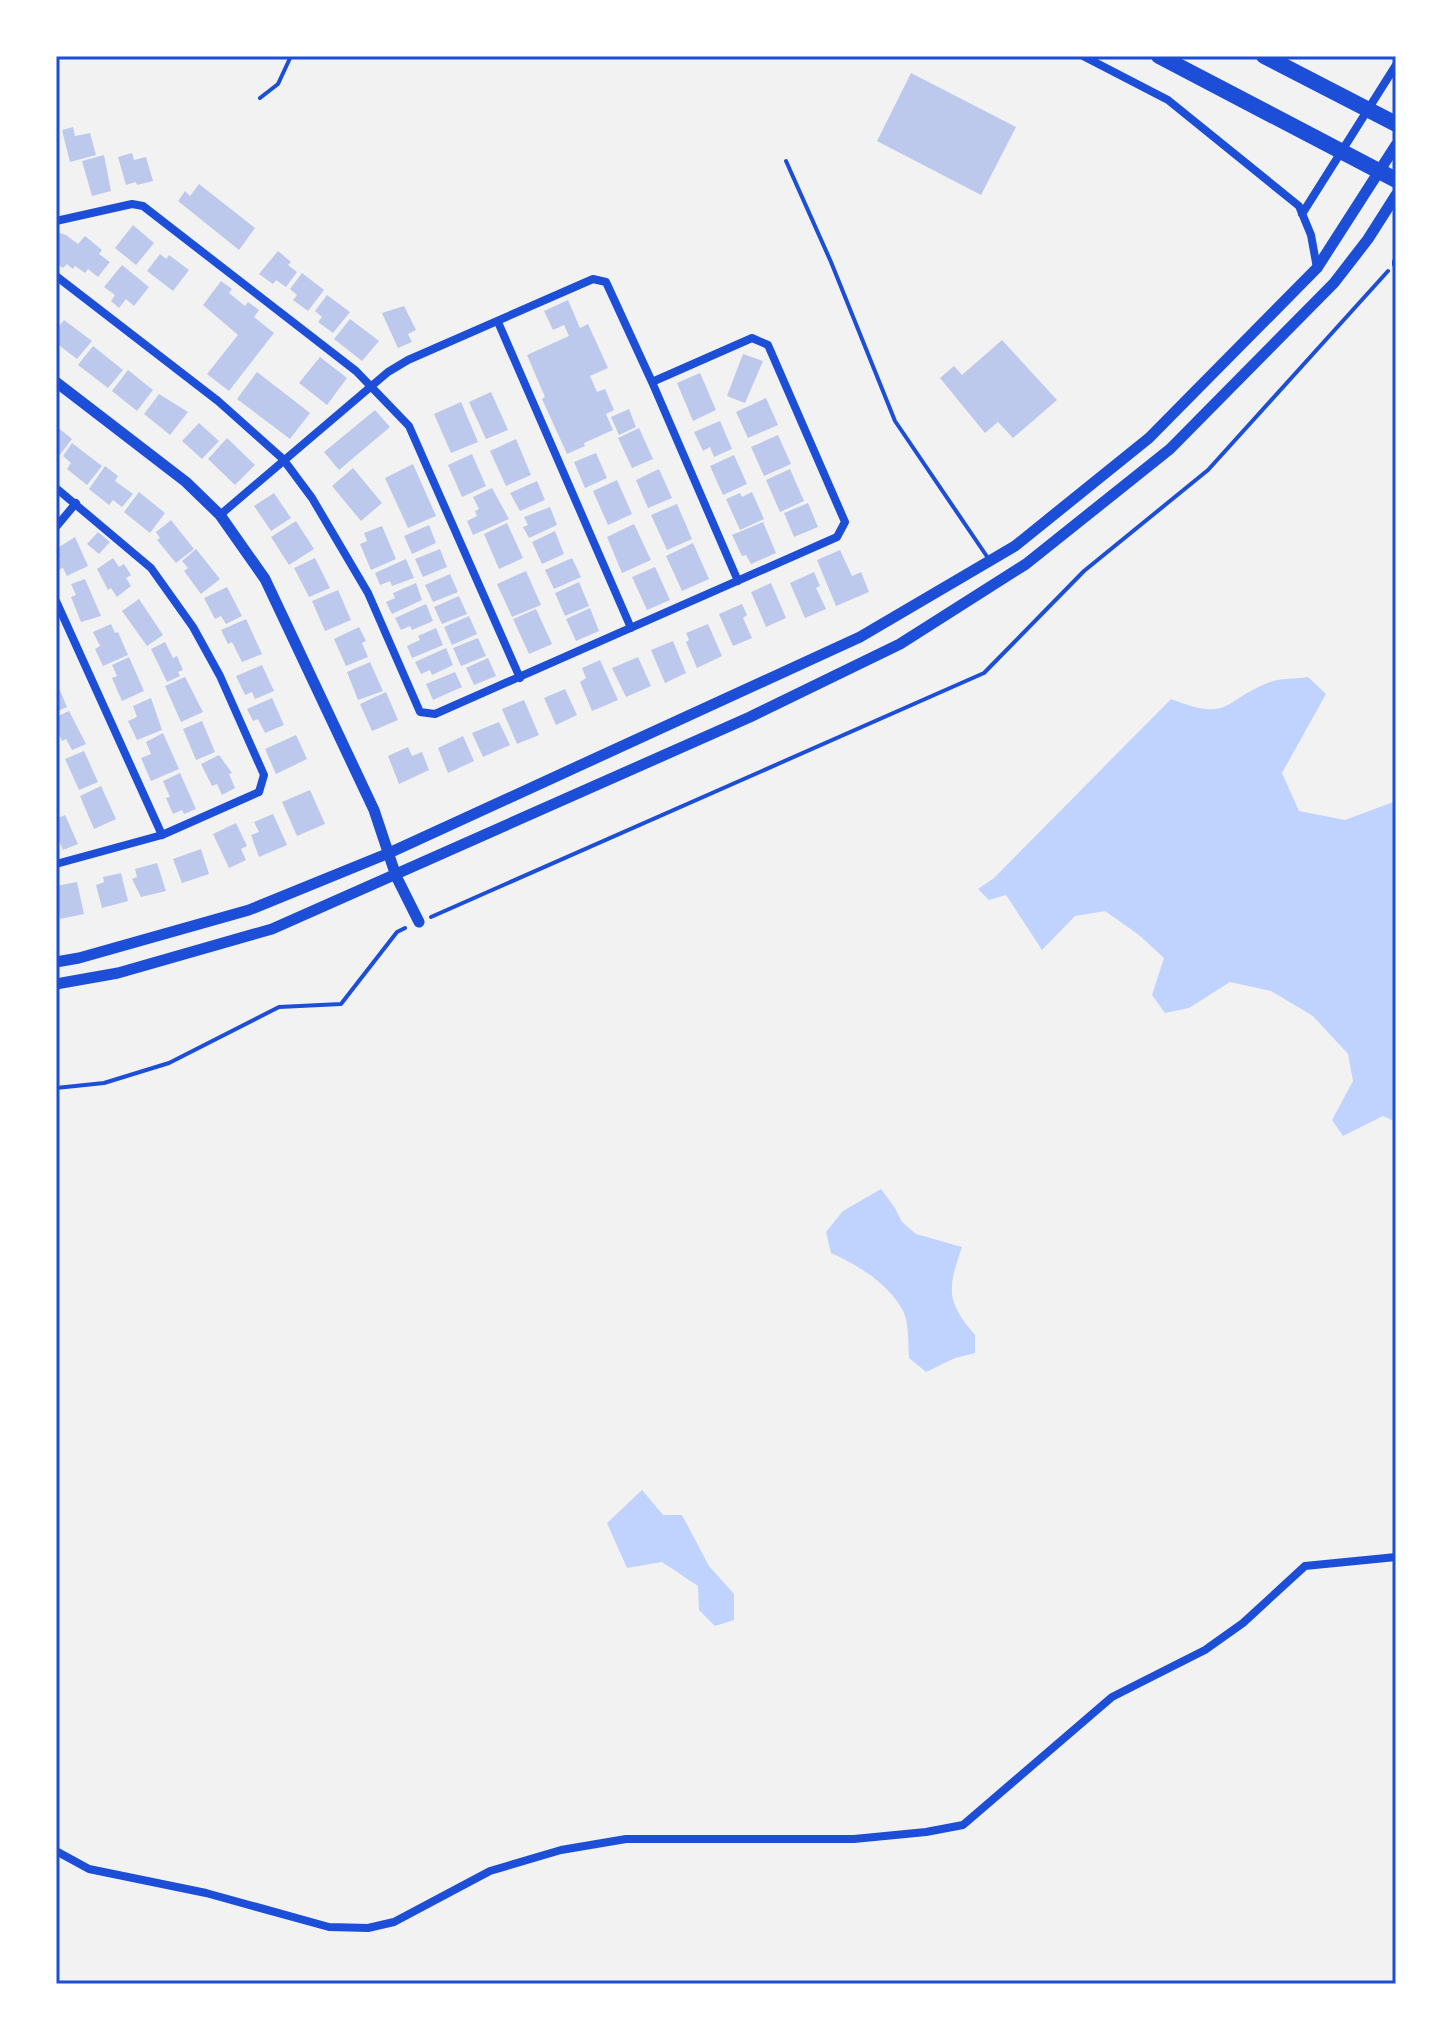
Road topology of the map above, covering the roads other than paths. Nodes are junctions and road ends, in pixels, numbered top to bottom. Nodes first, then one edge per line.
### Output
1 (1083, 56) edge
2 (1159, 56) edge
3 (1264, 56) edge
4 (1396, 65) edge
5 (1396, 124) edge
6 (1396, 145) edge
7 (786, 161) dead end
8 (1396, 180) edge
9 (1396, 195) edge
10 (1302, 214) junction
11 (56, 221) edge
12 (1317, 268) junction
13 (56, 276) edge
14 (498, 322) junction
15 (56, 382) edge
16 (652, 382) junction
17 (372, 385) junction
18 (283, 459) junction
19 (56, 488) edge
20 (76, 503) junction
21 (220, 515) junction
22 (56, 527) edge
23 (989, 560) junction
24 (738, 581) junction
25 (56, 601) edge
26 (631, 628) junction
27 (520, 678) junction
28 (162, 835) junction
29 (389, 853) junction
30 (56, 864) edge
31 (396, 876) junction
32 (419, 922) road end
33 (56, 962) edge
34 (56, 984) edge
35 (1396, 1557) edge
36 (56, 1851) edge

1 - 10 street
2 - 8 highway
3 - 5 highway
4 - 10 street
6 - 12 street
7 - 23 lane
9 - 31 street
10 - 12 street
11 - 17 street
12 - 23 street
13 - 18 street
14 - 16 street
14 - 17 street
14 - 26 street
15 - 21 street
16 - 24 street
16 - 24 street
17 - 18 street
17 - 27 street
18 - 21 street
18 - 27 street
19 - 20 street
20 - 22 street
20 - 28 street
21 - 29 street
23 - 29 street
24 - 26 street
25 - 28 street
26 - 27 street
28 - 30 street
29 - 31 street
29 - 33 street
31 - 32 street
31 - 34 street
35 - 36 street

